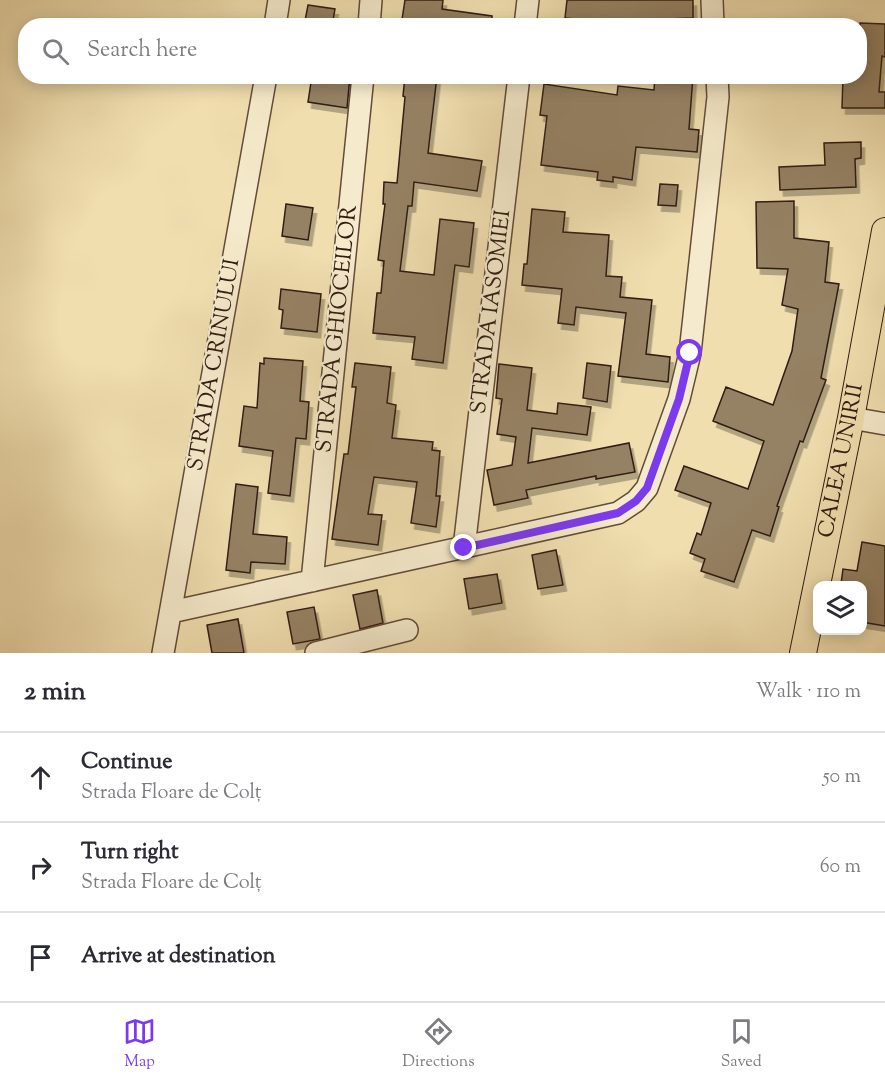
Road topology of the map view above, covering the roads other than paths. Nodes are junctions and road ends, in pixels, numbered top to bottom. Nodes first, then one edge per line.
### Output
1 (279, 0) edge
2 (371, 0) edge
3 (528, 0) edge
4 (712, 0) edge
5 (276, 18) edge
6 (370, 18) edge
7 (526, 18) edge
8 (713, 18) edge
9 (265, 84) edge
10 (362, 84) edge
11 (518, 84) edge
12 (717, 84) edge
13 (885, 231) edge
14 (851, 418) junction
15 (885, 424) edge
16 (464, 548) junction
17 (312, 581) junction
18 (171, 612) junction
19 (407, 630) dead end
20 (163, 653) edge
21 (316, 653) edge
22 (803, 653) edge

1 - 5 street
2 - 6 street
3 - 7 street
4 - 8 street
9 - 18 street, STRADA CRINULUI
10 - 17 street, STRADA GHIOCEILOR
11 - 16 street, STRADA IASOMIEI
12 - 16 street
13 - 14 main road, CALEA UNIRII
14 - 15 street
14 - 22 main road, CALEA UNIRII
16 - 17 street
17 - 18 street
18 - 20 street, STRADA CRINULUI
19 - 21 street

